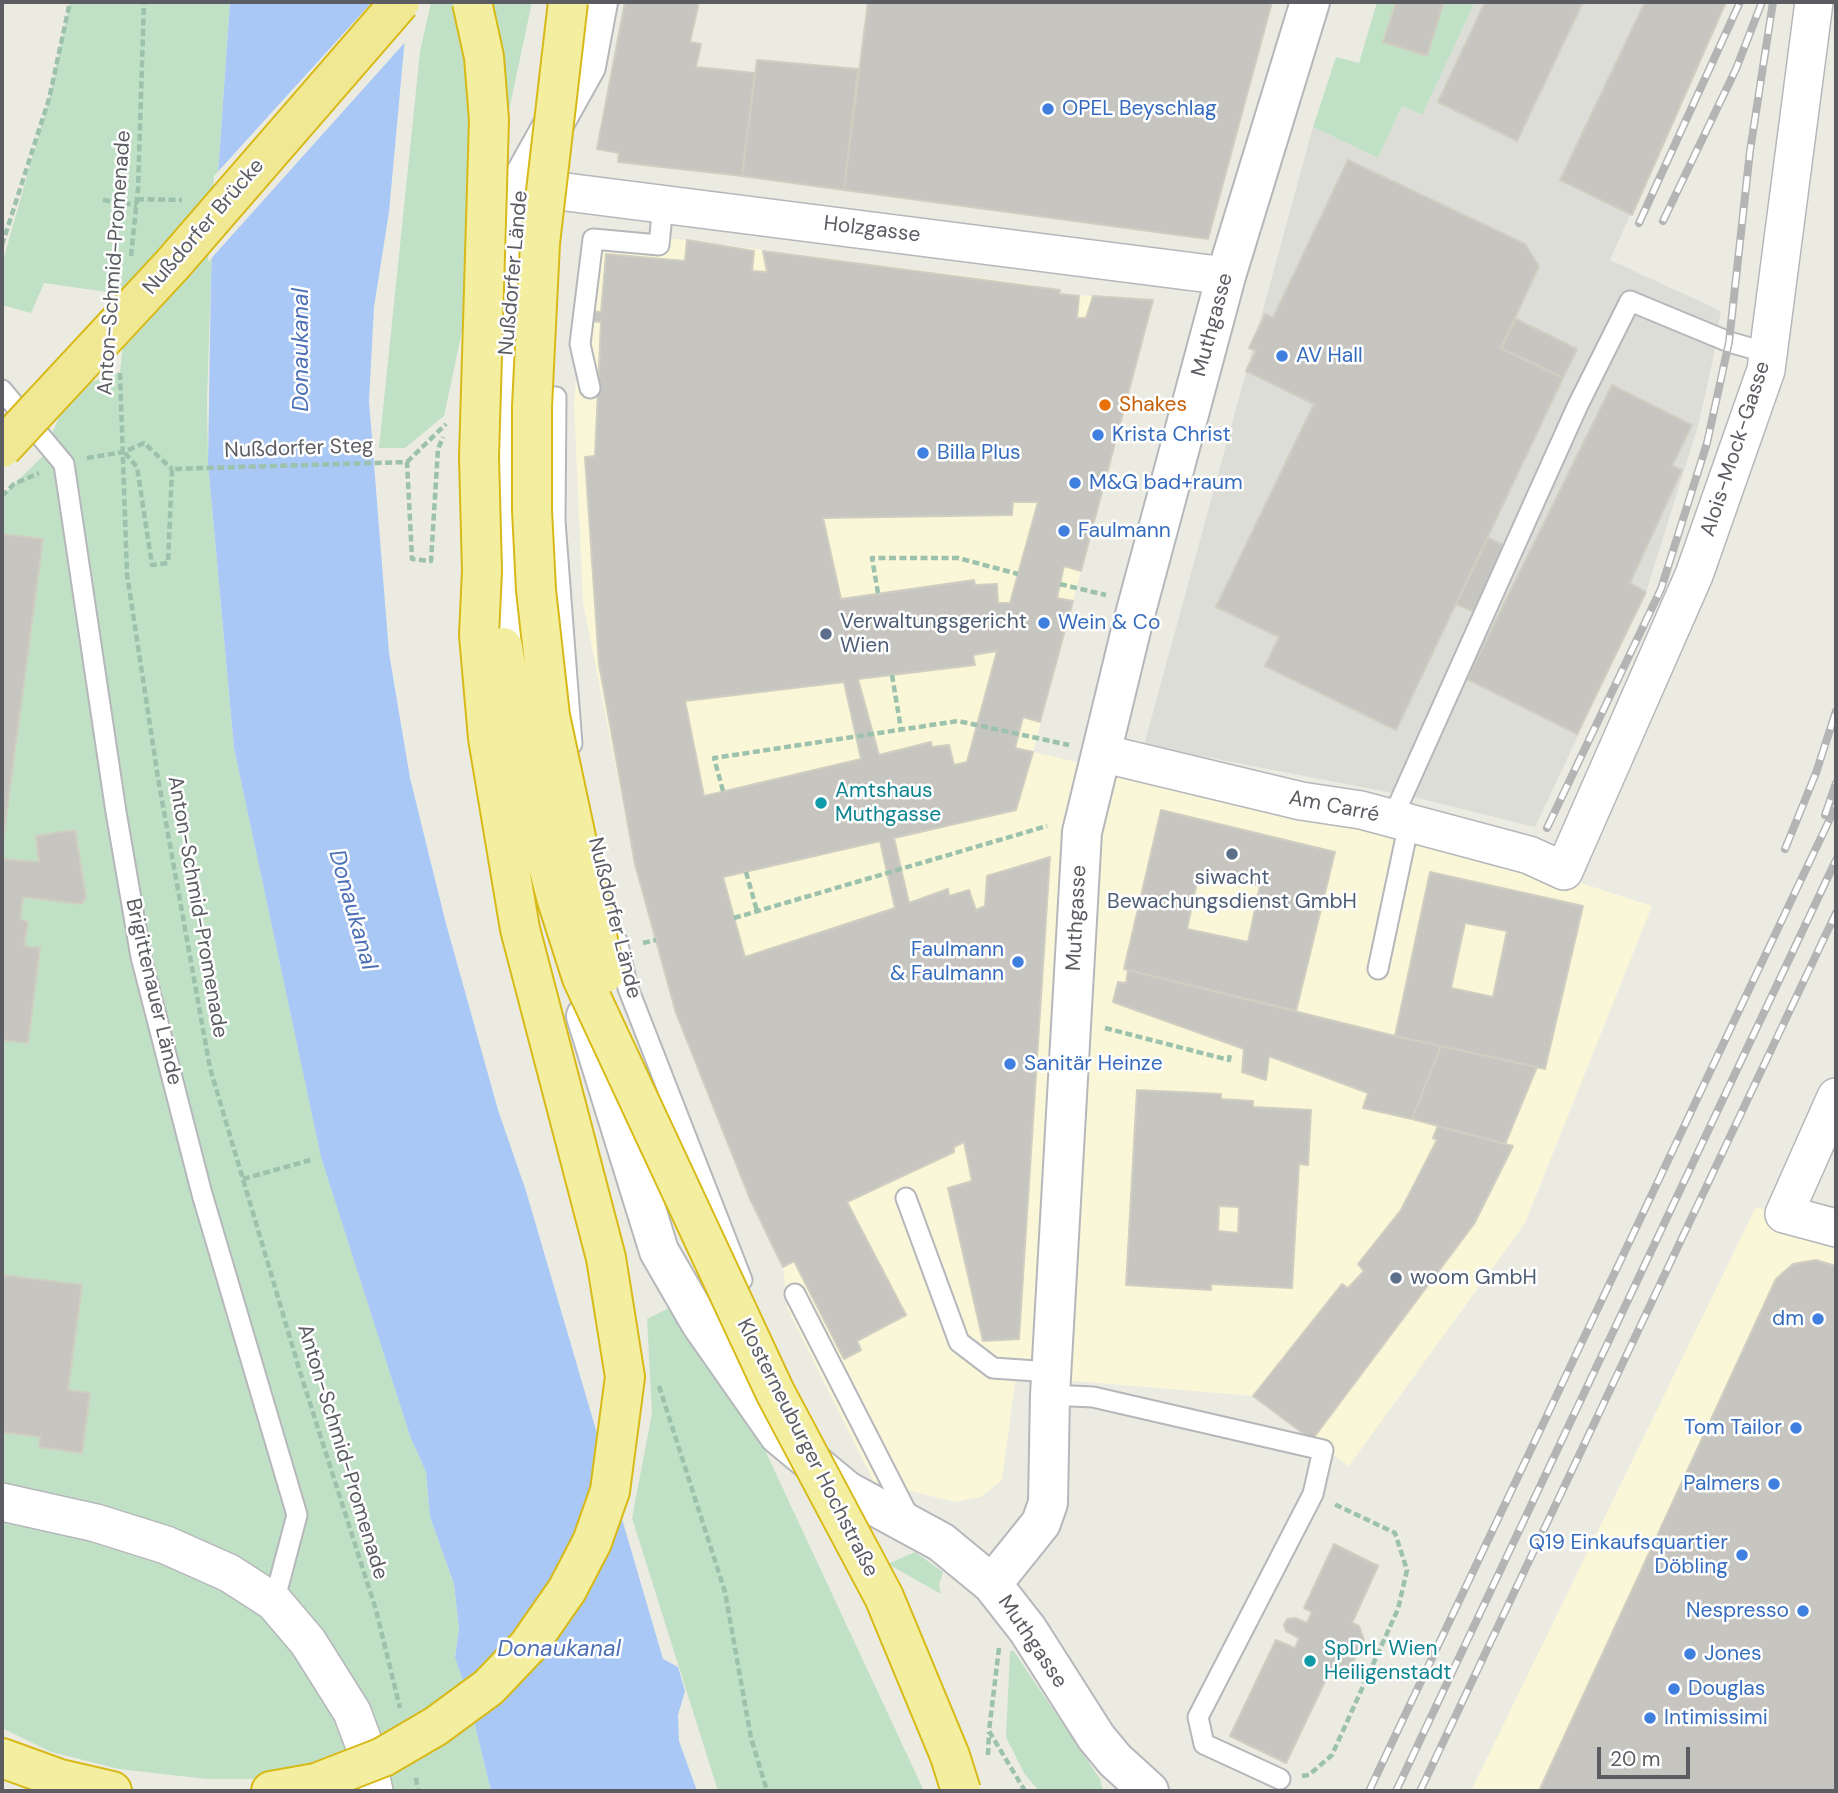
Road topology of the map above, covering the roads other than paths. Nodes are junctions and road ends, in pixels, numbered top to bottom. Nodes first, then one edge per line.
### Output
1 (400, 2) edge
2 (472, 2) edge
3 (568, 2) edge
4 (598, 2) edge
5 (1310, 2) edge
6 (1814, 2) edge
7 (519, 186) junction
8 (663, 204) junction
9 (1226, 276) junction
10 (1768, 353) junction
11 (590, 388) dead end
12 (2, 390) edge
13 (504, 395) junction
14 (2, 447) edge
15 (482, 571) junction
16 (1101, 752) junction
17 (1400, 821) junction
18 (1563, 871) joint
19 (1378, 969) dead end
20 (1836, 1097) edge
21 (642, 1110) junction
22 (906, 1198) dead end
23 (1836, 1228) edge
24 (795, 1294) dead end
25 (1051, 1383) junction
26 (847, 1491) junction
27 (2, 1503) edge
28 (914, 1526) junction
29 (992, 1584) junction
30 (274, 1602) junction
31 (9, 1758) edge
32 (1280, 1779) road end
33 (112, 1791) edge
34 (271, 1791) edge
35 (374, 1791) edge
36 (961, 1791) edge
37 (1149, 1791) edge

1 - 14 highway, Nußdorfer Brücke, bridge
2 - 15 highway, bridge
3 - 21 highway, bridge
4 - 7 street, Nußdorfer Lände
5 - 9 street, Muthgasse
6 - 10 street, Alois-Mock-Gasse
7 - 8 street, Holzgasse
7 - 13 street, Nußdorfer Lände
8 - 9 street, Holzgasse
8 - 11 lane
9 - 16 street, Muthgasse
10 - 17 lane
10 - 18 street, Alois-Mock-Gasse
12 - 30 lane, Brigittenauer Lände
13 - 26 street, Nußdorfer Lände
13 - 26 lane, Nußdorfer Lände
15 - 21 highway, bridge
15 - 34 highway, bridge
16 - 17 street, Am Carré
16 - 25 street, Muthgasse
17 - 18 street, Am Carré
17 - 19 lane
20 - 23 street
21 - 36 highway, Klosterneuburger Hochstraße, bridge
22 - 25 lane
24 - 28 lane
25 - 29 street, Muthgasse
25 - 32 lane
26 - 28 street, Nußdorfer Lände
27 - 30 street
28 - 29 street, Nußdorfer Lände
29 - 37 street, Muthgasse
30 - 35 street
31 - 33 highway

